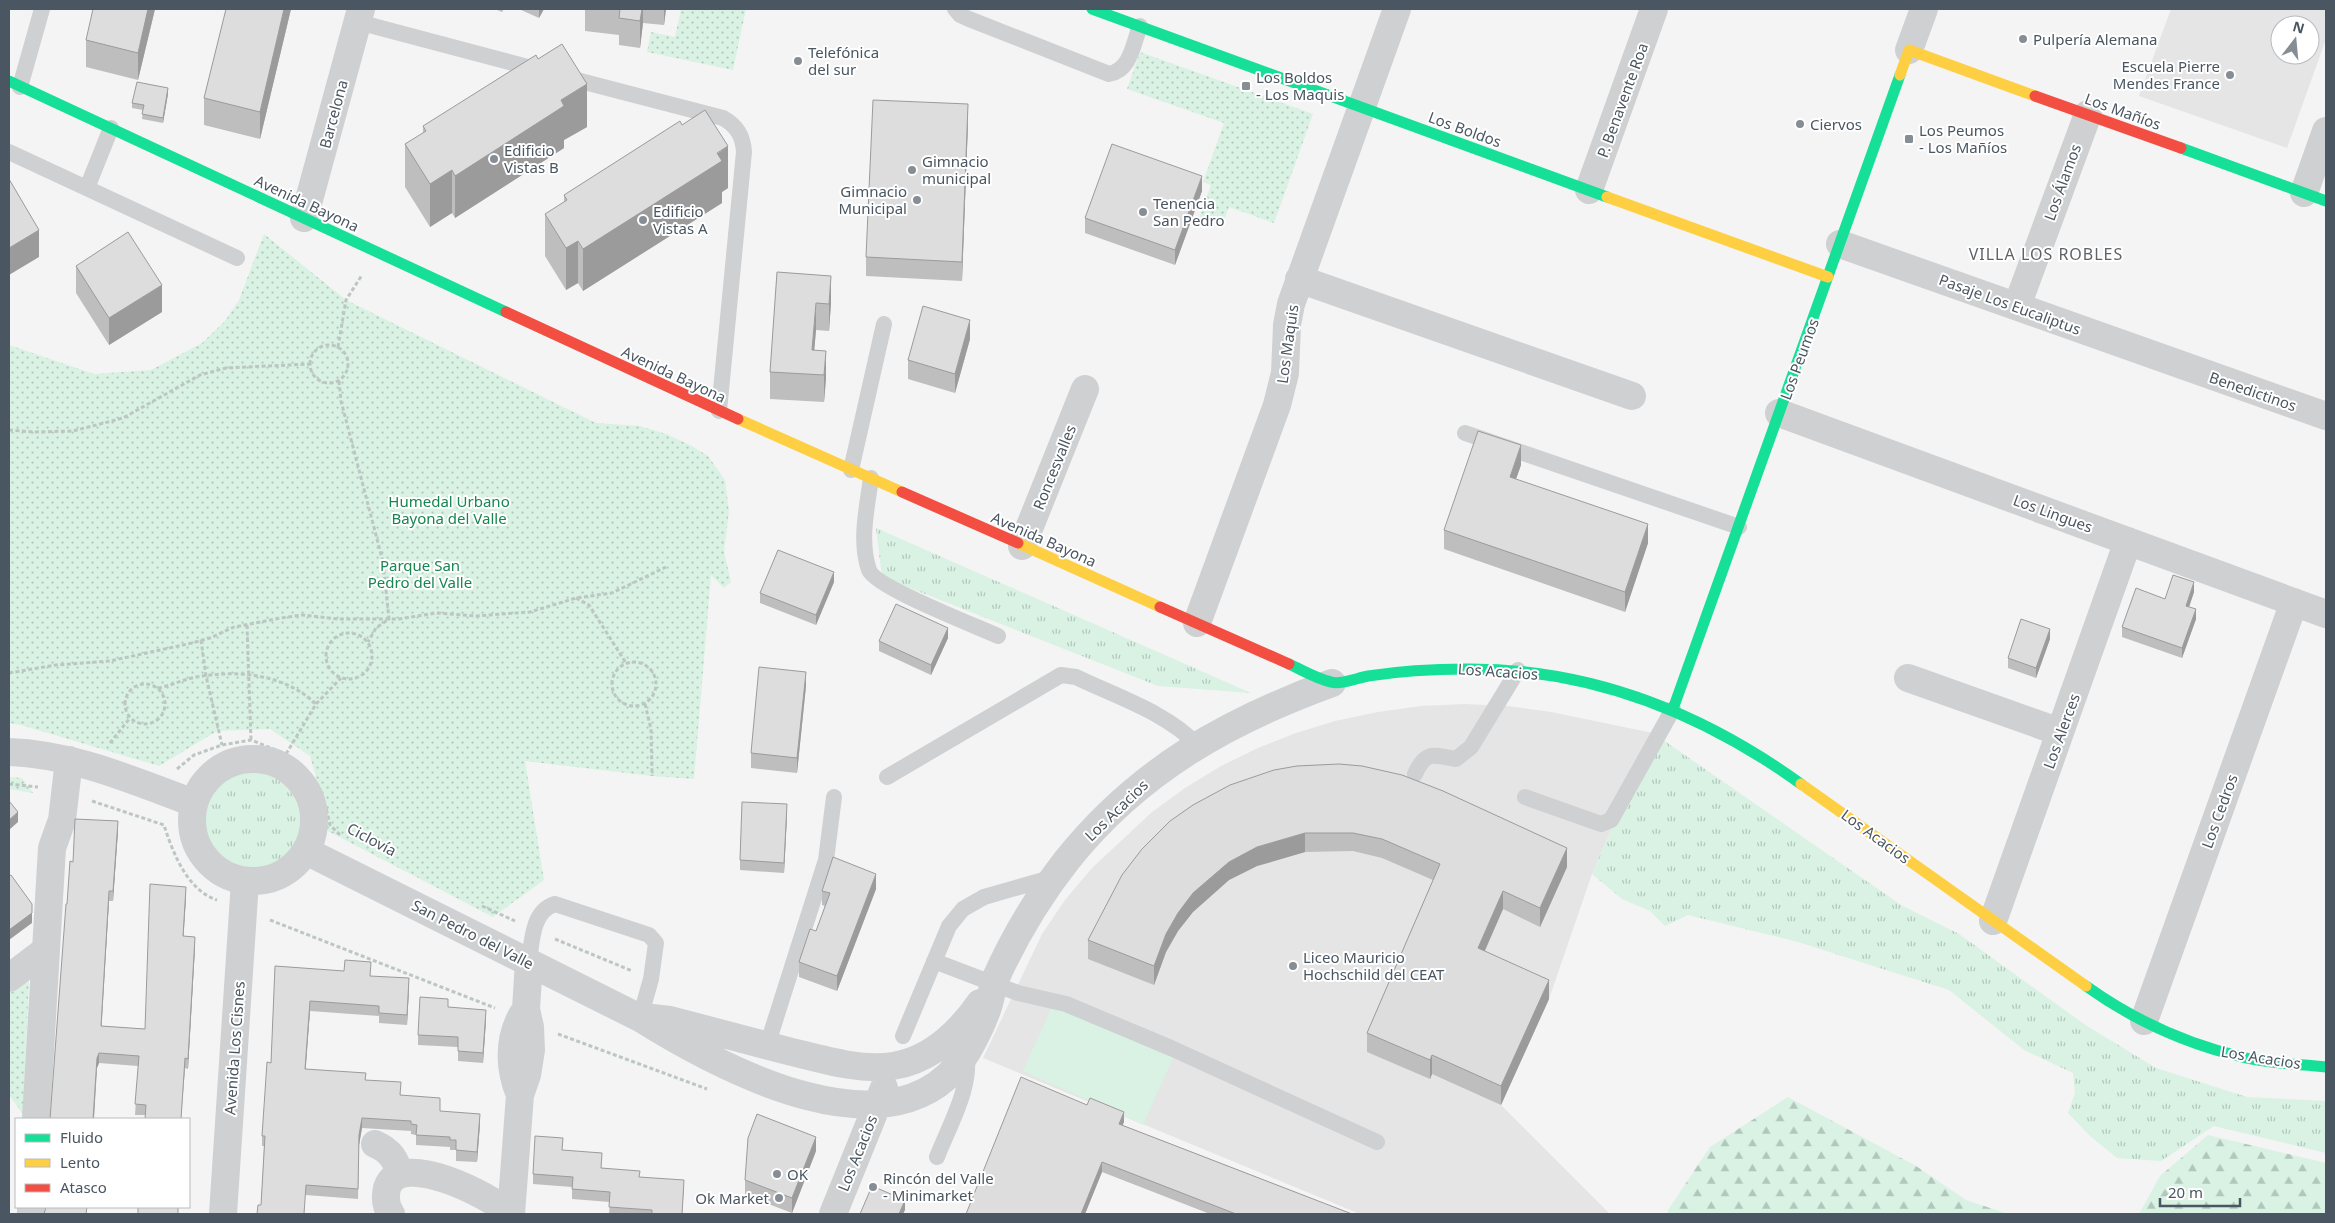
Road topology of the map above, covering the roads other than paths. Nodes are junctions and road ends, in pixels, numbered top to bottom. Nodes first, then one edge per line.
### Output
1 (42, 9) edge
2 (955, 9) edge
3 (1092, 9) edge
4 (1396, 9) edge
5 (1654, 9) edge
6 (1924, 9) edge
7 (359, 15) edge
8 (1140, 26) junction
9 (1909, 50) junction
10 (15, 84) edge
11 (1361, 107) junction
12 (2088, 114) junction
13 (111, 128) junction
14 (2326, 131) edge
15 (9, 152) edge
16 (87, 188) junction
17 (1589, 190) junction
18 (2315, 197) edge
19 (304, 218) junction
20 (1840, 244) junction
21 (238, 258) dead end
22 (1828, 277) junction
23 (1299, 278) junction
24 (2016, 306) junction
25 (884, 324) dead end
26 (2181, 365) joint
27 (1085, 389) dead end
28 (1632, 396) dead end
29 (720, 411) junction
30 (1780, 413) junction
31 (2326, 416) edge
32 (1465, 433) dead end
33 (851, 470) junction
34 (871, 478) junction
35 (1739, 527) junction
36 (2128, 541) junction
37 (1022, 546) junction
38 (2294, 602) junction
39 (2326, 614) edge
40 (1197, 623) junction
41 (998, 636) dead end
42 (1518, 670) junction
43 (1908, 678) dead end
44 (1332, 683) junction
45 (1673, 710) junction
46 (2060, 732) junction
47 (1197, 745) junction
48 (9, 752) edge
49 (60, 758) junction
50 (1415, 774) dead end
51 (887, 777) dead end
52 (834, 797) dead end
53 (1525, 797) dead end
54 (194, 803) junction
55 (306, 851) junction
56 (1054, 877) junction
57 (245, 881) junction
58 (1994, 921) junction
59 (46, 950) junction
60 (934, 961) junction
61 (529, 962) junction
62 (9, 978) edge
63 (994, 984) junction
64 (640, 1018) junction
65 (2144, 1021) junction
66 (903, 1036) dead end
67 (773, 1047) junction
68 (966, 1053) junction
69 (892, 1066) junction
70 (2326, 1067) edge
71 (772, 1083) junction
72 (878, 1104) junction
73 (36, 1118) edge
74 (1377, 1142) dead end
75 (374, 1144) dead end
76 (937, 1157) dead end
77 (399, 1175) junction
78 (223, 1214) edge
79 (391, 1214) edge
80 (511, 1214) edge
81 (832, 1214) edge

1 - 10 lane
2 - 8 lane
3 - 8 main road, Los Boldos
4 - 11 street, Los Maquis
5 - 17 street, P. Benavente Roa
6 - 9 street, Los Peumos
7 - 19 street, Barcelona
7 - 29 lane
8 - 11 main road, Los Boldos
9 - 12 main road, Los Mañíos
9 - 20 main road, Los Peumos
10 - 13 main road, Avenida Bayona
11 - 17 main road, Los Boldos
11 - 23 street, Los Maquis
12 - 18 main road, Los Mañíos
12 - 24 street, Los Álamos
13 - 16 lane
13 - 19 main road, Avenida Bayona
14 - 18 street
15 - 16 lane
16 - 21 lane
17 - 22 main road, Los Boldos
19 - 29 main road, Avenida Bayona
20 - 22 main road, Los Peumos
20 - 24 street, Pasaje Los Eucaliptus
22 - 30 main road, Los Peumos
23 - 28 street
23 - 40 street, Los Maquis
24 - 26 street, Pasaje Los Eucaliptus
25 - 33 lane
26 - 31 street, Benedictinos
27 - 37 street, Roncesvalles
29 - 33 main road, Avenida Bayona
30 - 35 main road, Los Peumos
30 - 36 street, Los Lingues
32 - 35 lane
33 - 34 main road, Avenida Bayona
34 - 37 main road, Avenida Bayona
34 - 41 lane
35 - 45 main road, Los Peumos
36 - 38 street, Los Lingues
36 - 46 street, Los Alerces
37 - 40 main road, Avenida Bayona
38 - 39 street, Los Lingues
38 - 65 street, Los Cedros
40 - 44 main road, Avenida Bayona
42 - 44 main road, Los Acacios
42 - 45 main road, Los Acacios
42 - 50 lane
43 - 46 street
44 - 47 street, Los Acacios
45 - 53 lane
45 - 58 main road, Los Acacios
46 - 58 street, Los Alerces
47 - 51 lane
47 - 56 street, Los Acacios
48 - 49 street
49 - 54 street
49 - 59 street
52 - 67 lane
54 - 55 street
54 - 57 street
55 - 57 street
55 - 61 street, San Pedro del Valle
56 - 60 lane
56 - 63 street, Los Acacios
57 - 78 street, Avenida Los Cisnes
58 - 65 main road, Los Acacios
59 - 62 street
59 - 73 street
60 - 63 lane
60 - 66 lane
61 - 64 street, San Pedro del Valle
61 - 64 lane
61 - 80 street
63 - 68 street, Los Acacios
63 - 69 street, San Pedro del Valle
63 - 74 lane
64 - 67 street, San Pedro del Valle
64 - 71 street, San Pedro del Valle
65 - 70 main road, Los Acacios
67 - 69 street, San Pedro del Valle
67 - 71 street
68 - 72 street, Los Acacios
68 - 76 lane
69 - 72 street
71 - 72 street, San Pedro del Valle
72 - 81 street, Los Acacios
75 - 77 street
77 - 79 street
77 - 80 street

